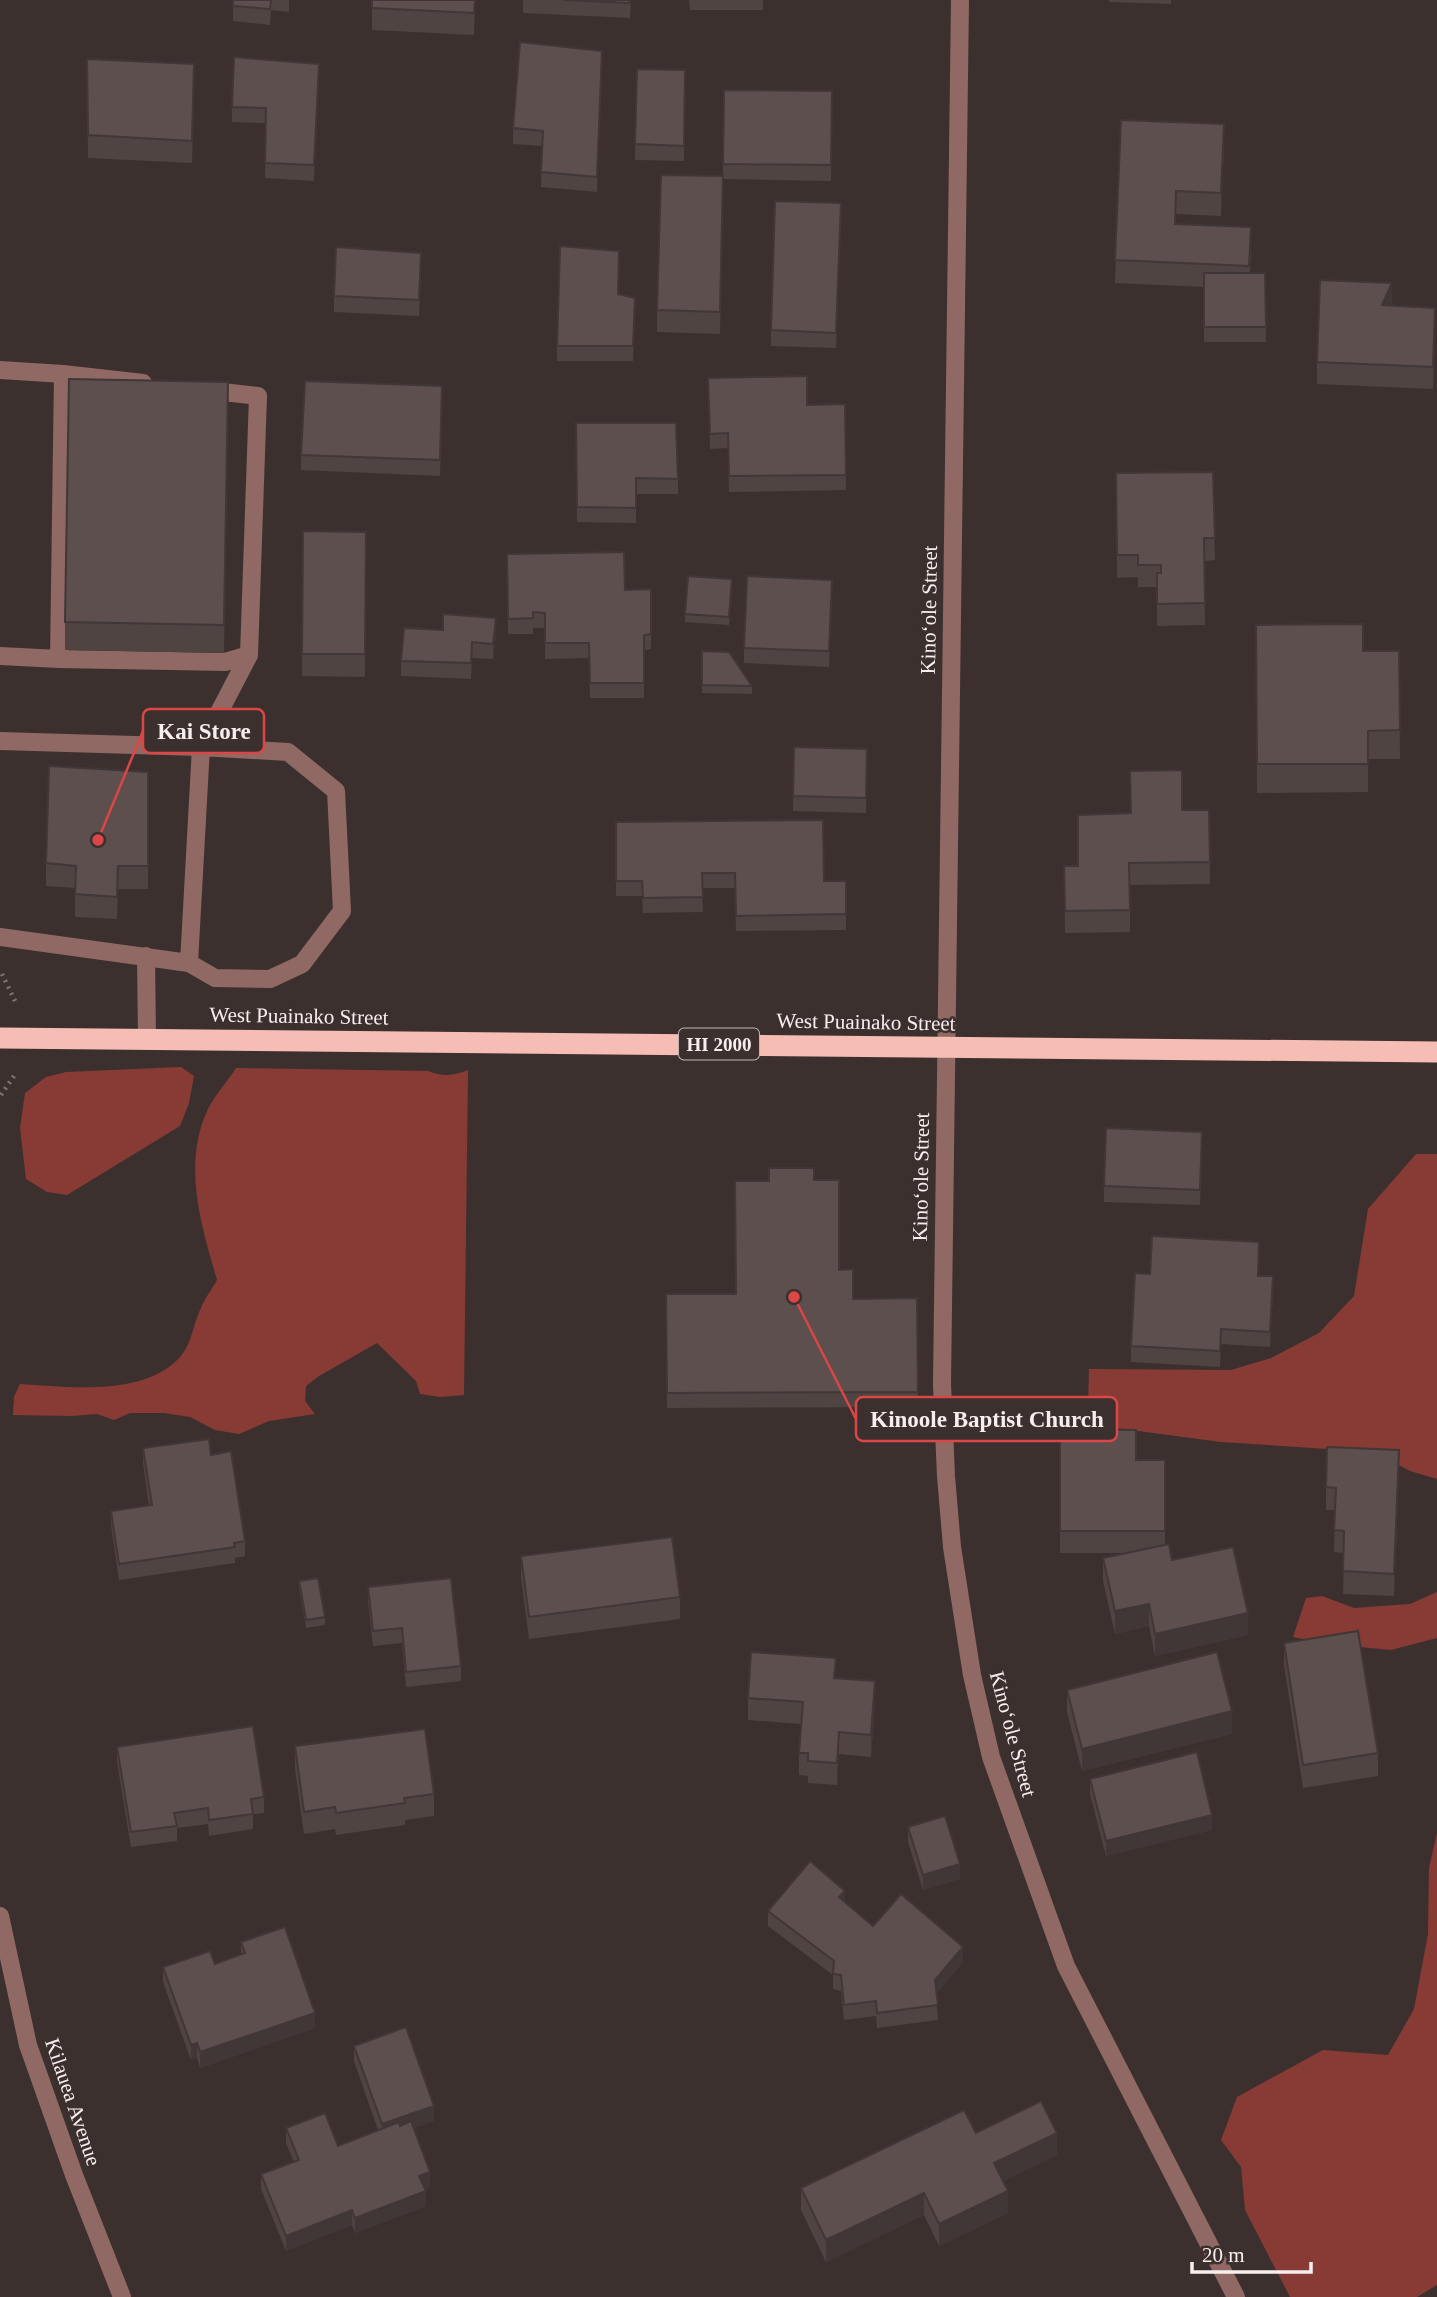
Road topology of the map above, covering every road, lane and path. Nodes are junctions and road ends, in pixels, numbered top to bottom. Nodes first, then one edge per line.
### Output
1 (960, 0) edge
2 (0, 370) edge
3 (63, 374) junction
4 (160, 385) edge
5 (188, 388) edge
6 (249, 655) junction
7 (0, 656) edge
8 (59, 659) junction
9 (0, 741) edge
10 (201, 747) junction
11 (0, 937) edge
12 (146, 956) junction
13 (189, 963) junction
14 (2, 974) edge
15 (16, 1003) dead end
16 (0, 1038) edge
17 (147, 1039) junction
18 (945, 1047) junction
19 (1437, 1052) edge
20 (13, 1076) dead end
21 (1, 1095) edge
22 (0, 1916) edge
23 (122, 2297) edge
24 (1236, 2297) edge

1 - 18 street, Kinoʻole Street
2 - 3 street
3 - 4 street
3 - 8 street
5 - 6 street
6 - 8 street
6 - 10 street
7 - 8 street
9 - 10 street
10 - 13 street
10 - 13 street
11 - 12 street
12 - 13 street
12 - 17 street
14 - 15 path
16 - 17 highway, West Puainako Street / HI 2000
17 - 18 highway, West Puainako Street / HI 2000
18 - 19 highway, West Puainako Street / HI 2000
18 - 24 street, Kinoʻole Street
20 - 21 path
22 - 23 street, Kilauea Avenue

